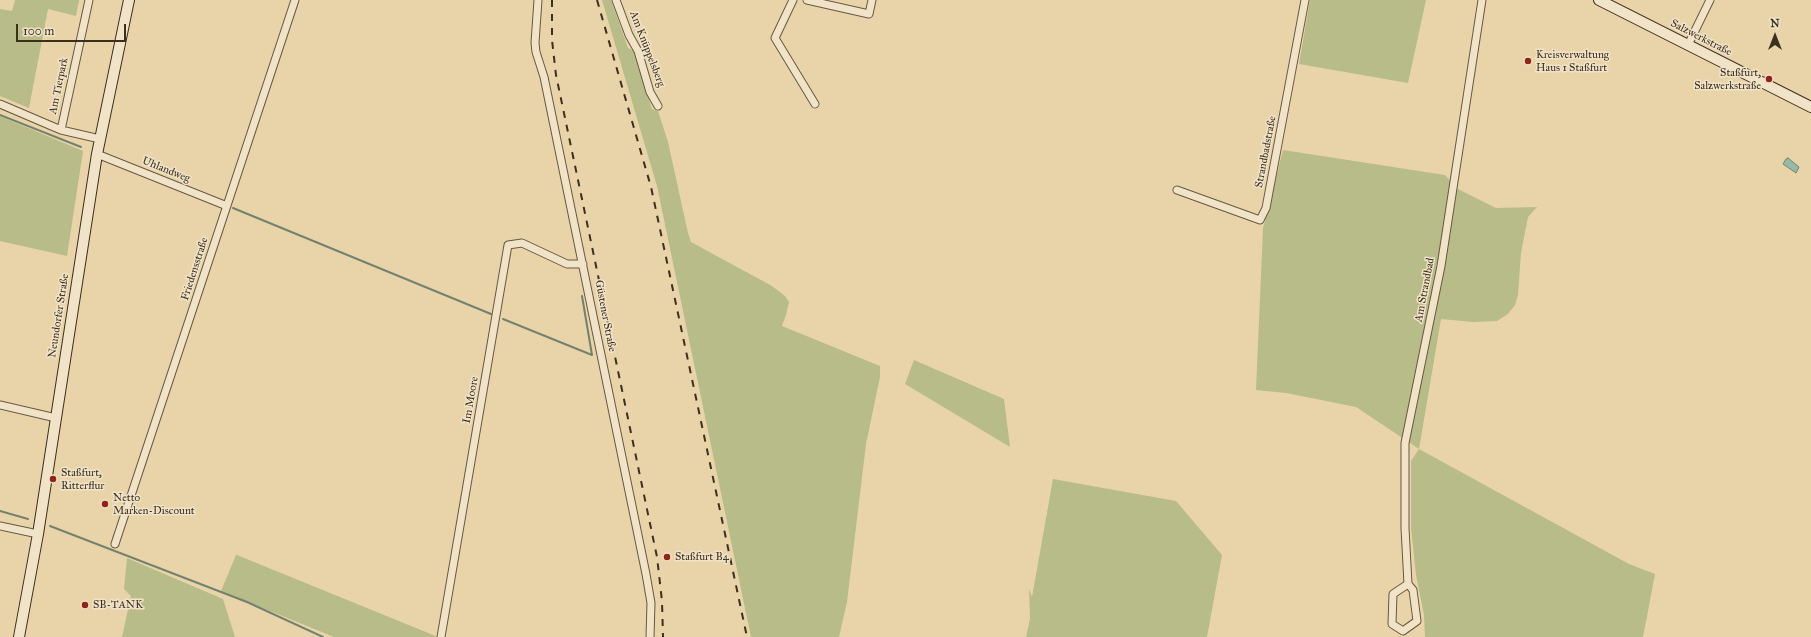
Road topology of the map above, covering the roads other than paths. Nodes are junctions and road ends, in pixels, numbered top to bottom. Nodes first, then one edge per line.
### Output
1 (89, 0) edge
2 (129, 0) edge
3 (295, 0) edge
4 (538, 0) edge
5 (616, 0) edge
6 (793, 0) edge
7 (807, 0) edge
8 (872, 0) edge
9 (1305, 0) edge
10 (1482, 0) edge
11 (1710, 0) edge
12 (1601, 1) edge
13 (1688, 45) junction
14 (0, 104) edge
15 (815, 104) dead end
16 (658, 106) dead end
17 (1811, 107) edge
18 (61, 130) junction
19 (100, 139) junction
20 (97, 154) junction
21 (1177, 190) dead end
22 (227, 206) junction
23 (583, 264) junction
24 (0, 405) edge
25 (56, 418) junction
26 (0, 526) edge
27 (38, 534) junction
28 (115, 544) dead end
29 (1408, 584) junction
30 (19, 637) edge
31 (440, 637) edge
32 (650, 637) edge

1 - 18 street, Am Tierpark
2 - 19 main road, Neundorfer Straße
3 - 22 street, Friedensstraße
4 - 23 street, Güstener Straße
5 - 16 street, Am Knüppelsberg
6 - 15 street
7 - 8 street
9 - 21 street, Strandbadstraße
10 - 29 street, Am Strandbad
11 - 13 street
12 - 13 main road, Salzwerkstraße
13 - 17 main road, Salzwerkstraße
14 - 18 street, Am Tierpark
18 - 19 street, Am Tierpark
19 - 20 main road, Neundorfer Straße
20 - 22 street, Uhlandweg
20 - 25 main road, Neundorfer Straße
22 - 28 street, Friedensstraße
23 - 31 street, Im Moore
23 - 32 street, Güstener Straße
24 - 25 street
25 - 27 main road, Neundorfer Straße
26 - 27 street
27 - 30 main road, Neundorfer Straße
29 - 29 street, Am Strandbad

